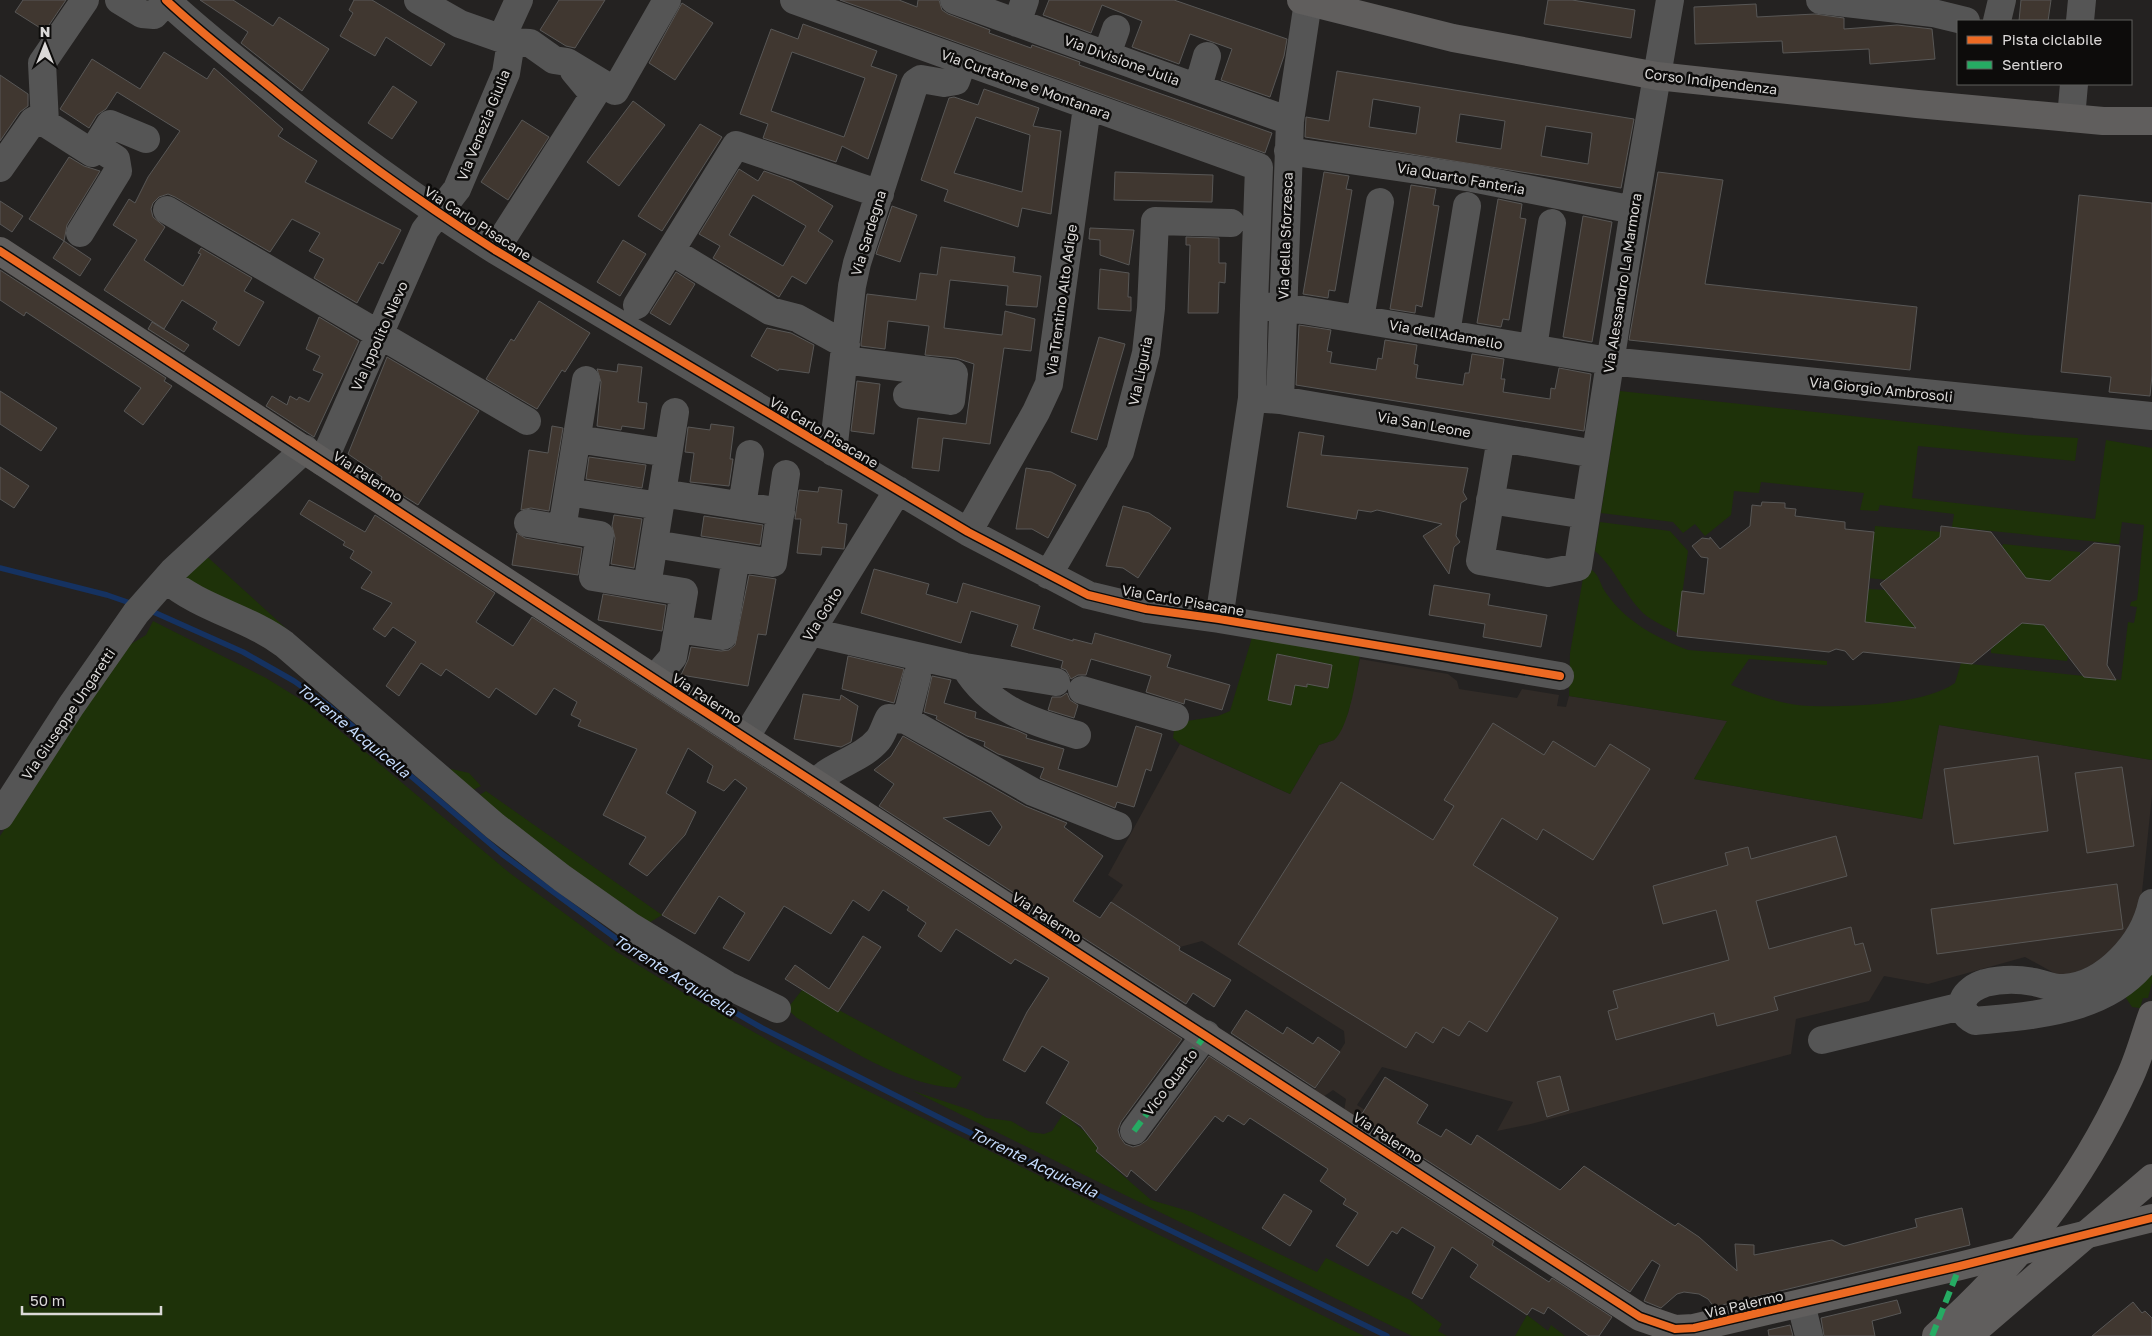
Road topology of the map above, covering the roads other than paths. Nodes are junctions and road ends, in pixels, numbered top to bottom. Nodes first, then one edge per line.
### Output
1 (85, 0) edge
2 (119, 0) edge
3 (167, 0) edge
4 (418, 0) edge
5 (519, 0) edge
6 (667, 0) edge
7 (954, 0) edge
8 (1820, 0) edge
9 (2002, 0) edge
10 (2082, 0) edge
11 (1304, 1) edge
12 (1665, 1) edge
13 (807, 2) edge
14 (1021, 12) edge
15 (1962, 20) edge
16 (1998, 20) edge
17 (2080, 20) edge
18 (1116, 29) dead end
19 (507, 39) junction
20 (1107, 54) junction
21 (1207, 56) dead end
22 (963, 61) junction
23 (567, 62) junction
24 (1657, 76) junction
25 (2074, 85) edge
26 (1198, 87) junction
27 (1087, 107) junction
28 (44, 115) junction
29 (2071, 118) junction
30 (1290, 121) junction
31 (2144, 123) edge
32 (146, 139) dead end
33 (96, 146) junction
34 (1288, 151) junction
35 (1258, 167) joint
36 (0, 168) edge
37 (880, 194) junction
38 (1380, 202) dead end
39 (1467, 206) dead end
40 (167, 210) dead end
41 (1634, 210) junction
42 (439, 214) junction
43 (1231, 223) dead end
44 (1552, 223) dead end
45 (80, 233) dead end
46 (495, 250) junction
47 (0, 251) edge
48 (671, 251) junction
49 (1254, 304) junction
50 (637, 306) dead end
51 (1283, 307) junction
52 (1360, 319) junction
53 (1446, 333) junction
54 (380, 334) junction
55 (1533, 348) junction
56 (845, 352) junction
57 (1609, 361) junction
58 (586, 380) dead end
59 (907, 395) dead end
60 (1252, 398) junction
61 (1280, 400) junction
62 (2089, 411) junction
63 (675, 412) dead end
64 (2152, 416) edge
65 (527, 421) dead end
66 (2152, 433) edge
67 (1501, 438) junction
68 (577, 439) junction
69 (833, 452) junction
70 (668, 453) junction
71 (750, 454) dead end
72 (1595, 454) junction
73 (314, 456) junction
74 (786, 474) dead end
75 (898, 490) junction
76 (568, 492) junction
77 (661, 500) junction
78 (1490, 500) junction
79 (742, 506) junction
80 (781, 512) junction
81 (1586, 515) junction
82 (528, 523) dead end
83 (562, 529) junction
84 (968, 532) junction
85 (654, 544) junction
86 (736, 557) junction
87 (1048, 575) junction
88 (647, 586) junction
89 (151, 596) junction
90 (1219, 619) junction
91 (678, 628) junction
92 (811, 632) junction
93 (965, 667) junction
94 (917, 676) dead end
95 (1560, 676) dead end
96 (655, 678) junction
97 (1056, 682) dead end
98 (1082, 690) dead end
99 (1175, 717) dead end
100 (906, 720) junction
101 (1077, 735) dead end
102 (745, 738) junction
103 (816, 783) junction
104 (0, 816) edge
105 (1118, 826) dead end
106 (2152, 903) edge
107 (2152, 951) edge
108 (1962, 1006) junction
109 (777, 1009) dead end
110 (2152, 1015) edge
111 (1206, 1034) junction
112 (1822, 1040) dead end
113 (1134, 1130) dead end
114 (2152, 1178) edge
115 (2152, 1218) edge
116 (1801, 1304) junction
117 (1809, 1336) edge
118 (1936, 1336) edge
119 (1968, 1336) edge

1 - 28 street
2 - 3 street
3 - 42 street, Via Carlo Pisacane
4 - 19 street
5 - 19 street, Via Venezia Giulia
6 - 23 street
7 - 14 street, Via Divisione Julia
8 - 15 street
9 - 16 street
10 - 17 street
11 - 24 main road, Corso Indipendenza
11 - 30 street, Via della Sforzesca
12 - 24 street, Via Alessandro La Marmora
13 - 22 street, Via Curtatone e Montanara
14 - 20 street, Via Divisione Julia
18 - 20 street
19 - 23 street
19 - 42 street, Via Venezia Giulia
20 - 26 street, Via Divisione Julia
21 - 26 street
22 - 27 street, Via Curtatone e Montanara
22 - 37 street, Via Sardegna
23 - 46 street
24 - 29 main road, Corso Indipendenza
24 - 41 street, Via Alessandro La Marmora
25 - 29 street
26 - 30 street, Via Divisione Julia
27 - 35 street, Via Curtatone e Montanara
27 - 84 street, Via Trentino Alto Adige
28 - 33 street
28 - 36 street
29 - 31 main road, Corso Indipendenza
30 - 34 street, Via della Sforzesca
32 - 33 street
33 - 45 street
34 - 41 street, Via Quarto Fanteria
34 - 51 street, Via della Sforzesca
35 - 49 street, Via della Sforzesca
37 - 48 street
37 - 56 street, Via Sardegna
38 - 52 street
39 - 53 street
40 - 54 street
41 - 57 street, Via Alessandro La Marmora
42 - 46 street, Via Carlo Pisacane
42 - 54 street, Via Ippolito Nievo
43 - 87 street, Via Liguria
44 - 55 street
46 - 69 street, Via Carlo Pisacane
47 - 73 main road, Via Palermo
48 - 50 street
48 - 56 street
49 - 51 street, Via della Sforzesca
49 - 60 street
51 - 52 street, Via dell'Adamello
51 - 61 street
52 - 53 street, Via dell'Adamello
53 - 55 street, Via dell'Adamello
54 - 65 street
54 - 73 street, Via Ippolito Nievo
55 - 57 street, Via dell'Adamello
56 - 59 street
56 - 69 street, Via Sardegna
57 - 62 street, Via Giorgio Ambrosoli
57 - 72 street, Via Alessandro La Marmora
58 - 68 street
60 - 61 street, Via San Leone
60 - 90 street
61 - 67 street, Via San Leone
62 - 64 street, Via Giorgio Ambrosoli
62 - 66 street
63 - 70 street
67 - 72 street, Via San Leone
67 - 78 street
68 - 70 street
68 - 76 street
69 - 75 street, Via Carlo Pisacane
70 - 77 street
71 - 79 street
72 - 81 street, Via Alessandro La Marmora
73 - 89 street, Via Giuseppe Ungaretti
73 - 96 main road, Via Palermo
74 - 80 street
75 - 84 street, Via Carlo Pisacane
75 - 92 street, Via Goito
76 - 77 street
76 - 83 street
77 - 79 street
77 - 85 street
78 - 81 street
78 - 81 street, Via Alessandro La Marmora
79 - 80 street
80 - 86 street
82 - 83 street
83 - 88 street
84 - 87 street, Via Carlo Pisacane
85 - 86 street
85 - 88 street
86 - 91 street
87 - 90 street, Via Carlo Pisacane
88 - 91 street
89 - 104 street, Via Giuseppe Ungaretti
89 - 109 street
90 - 95 street, Via Carlo Pisacane
91 - 96 street
92 - 93 street
92 - 102 street, Via Goito
93 - 97 street
93 - 101 street
94 - 100 street
96 - 102 main road, Via Palermo
98 - 99 street
100 - 103 street
100 - 105 street
102 - 103 main road, Via Palermo
103 - 111 main road, Via Palermo
106 - 108 street
107 - 108 street
108 - 112 street
110 - 118 main road, bridge
111 - 113 street, Vico Quarto
111 - 116 main road, Via Palermo
114 - 119 main road, bridge
115 - 116 main road, Via Palermo
116 - 117 street

